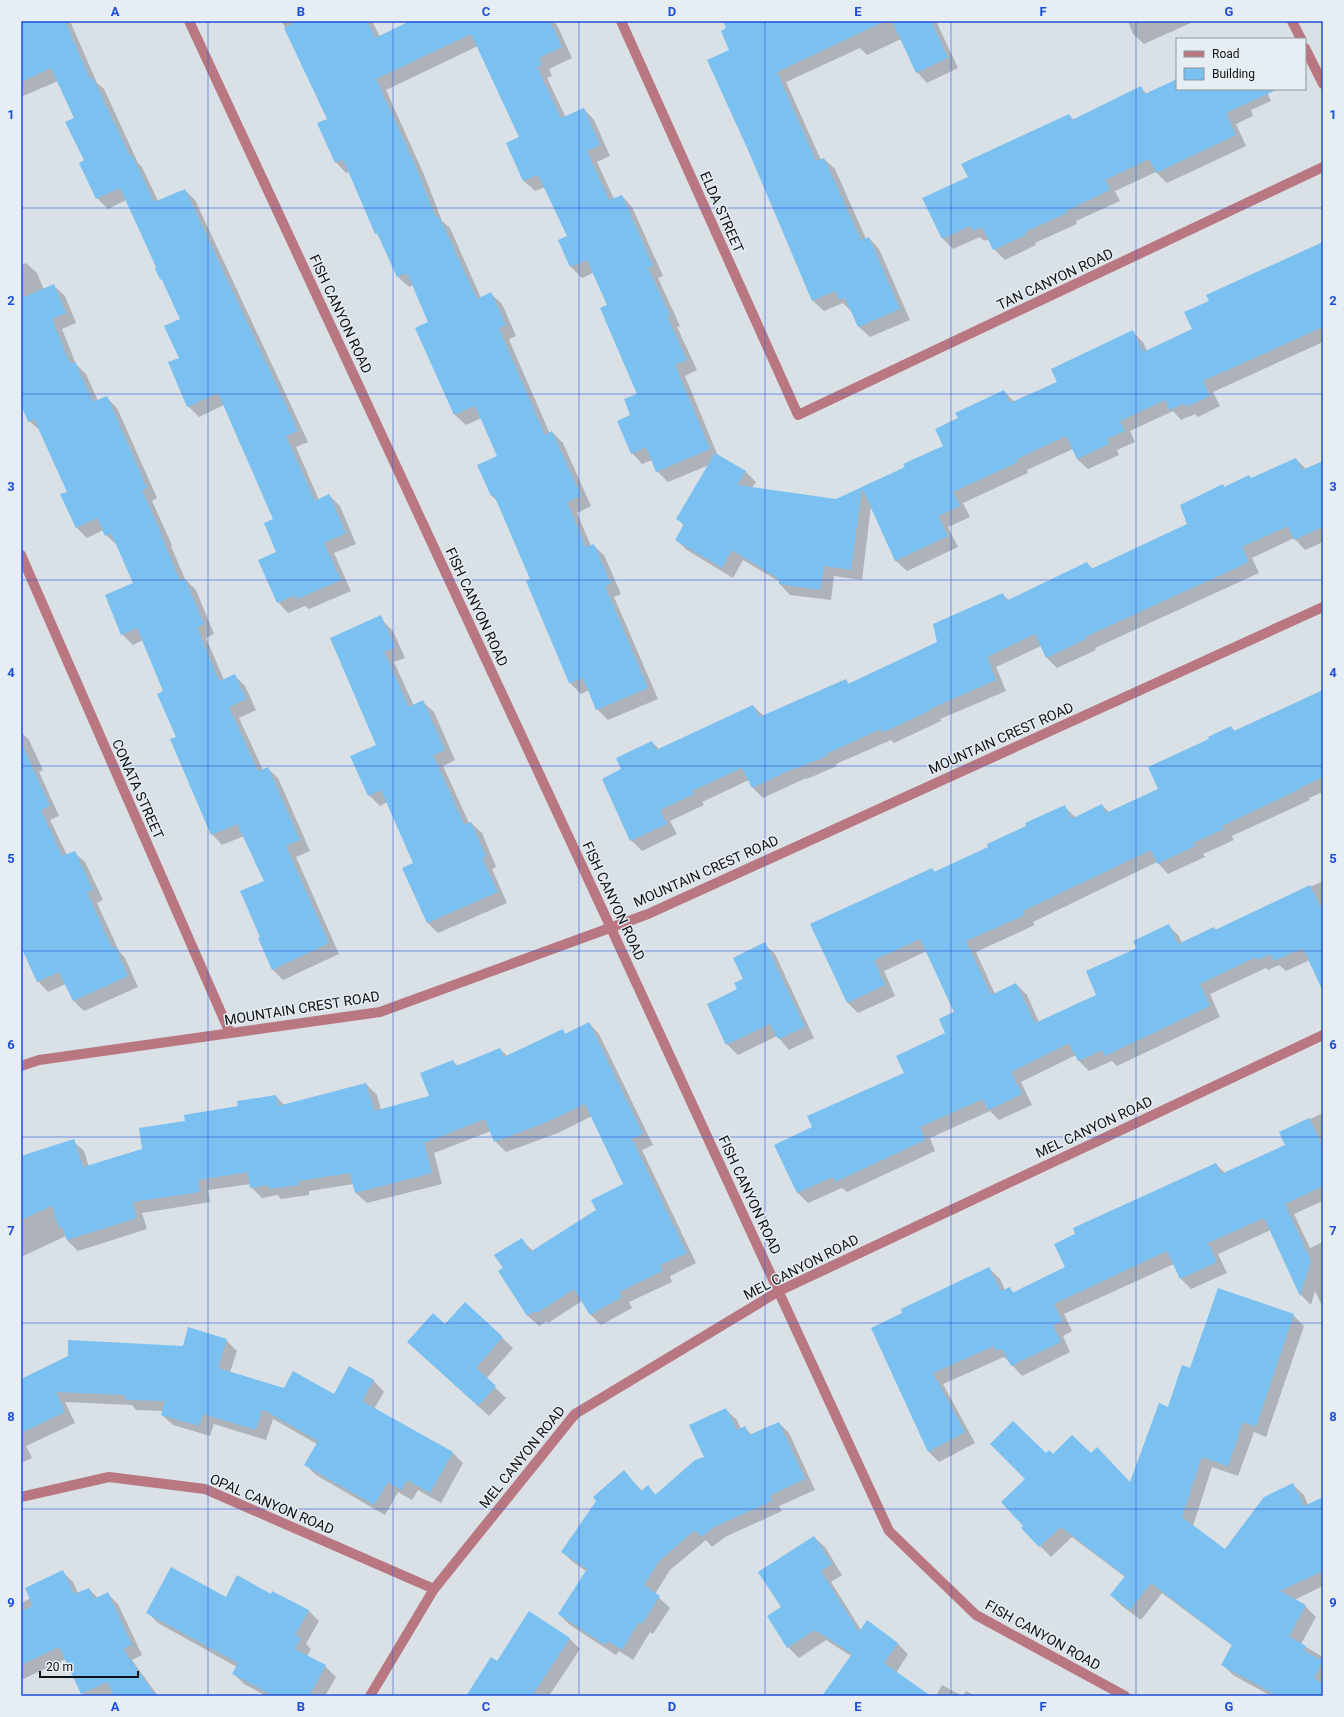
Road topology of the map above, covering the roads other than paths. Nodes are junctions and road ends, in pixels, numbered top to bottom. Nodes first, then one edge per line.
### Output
1 (189, 21) edge
2 (621, 21) edge
3 (1292, 21) edge
4 (1300, 38) edge
5 (1306, 50) edge
6 (1323, 84) edge
7 (1323, 167) edge
8 (798, 415) joint
9 (21, 555) edge
10 (1323, 607) edge
11 (610, 926) junction
12 (230, 1033) junction
13 (1323, 1035) edge
14 (21, 1066) edge
15 (779, 1291) junction
16 (21, 1497) edge
17 (434, 1589) junction
18 (370, 1696) edge
19 (1125, 1696) edge

1 - 11 street, FISH CANYON ROAD
2 - 8 street, ELDA STREET
3 - 4 street
5 - 6 street
7 - 8 street, TAN CANYON ROAD
9 - 12 street, CONATA STREET
10 - 11 street, MOUNTAIN CREST ROAD
11 - 12 street, MOUNTAIN CREST ROAD
11 - 15 street, FISH CANYON ROAD
12 - 14 street, MOUNTAIN CREST ROAD
13 - 15 street, MEL CANYON ROAD
15 - 17 street, MEL CANYON ROAD
15 - 19 street, FISH CANYON ROAD
16 - 17 street, OPAL CANYON ROAD
17 - 18 street, MEL CANYON ROAD

